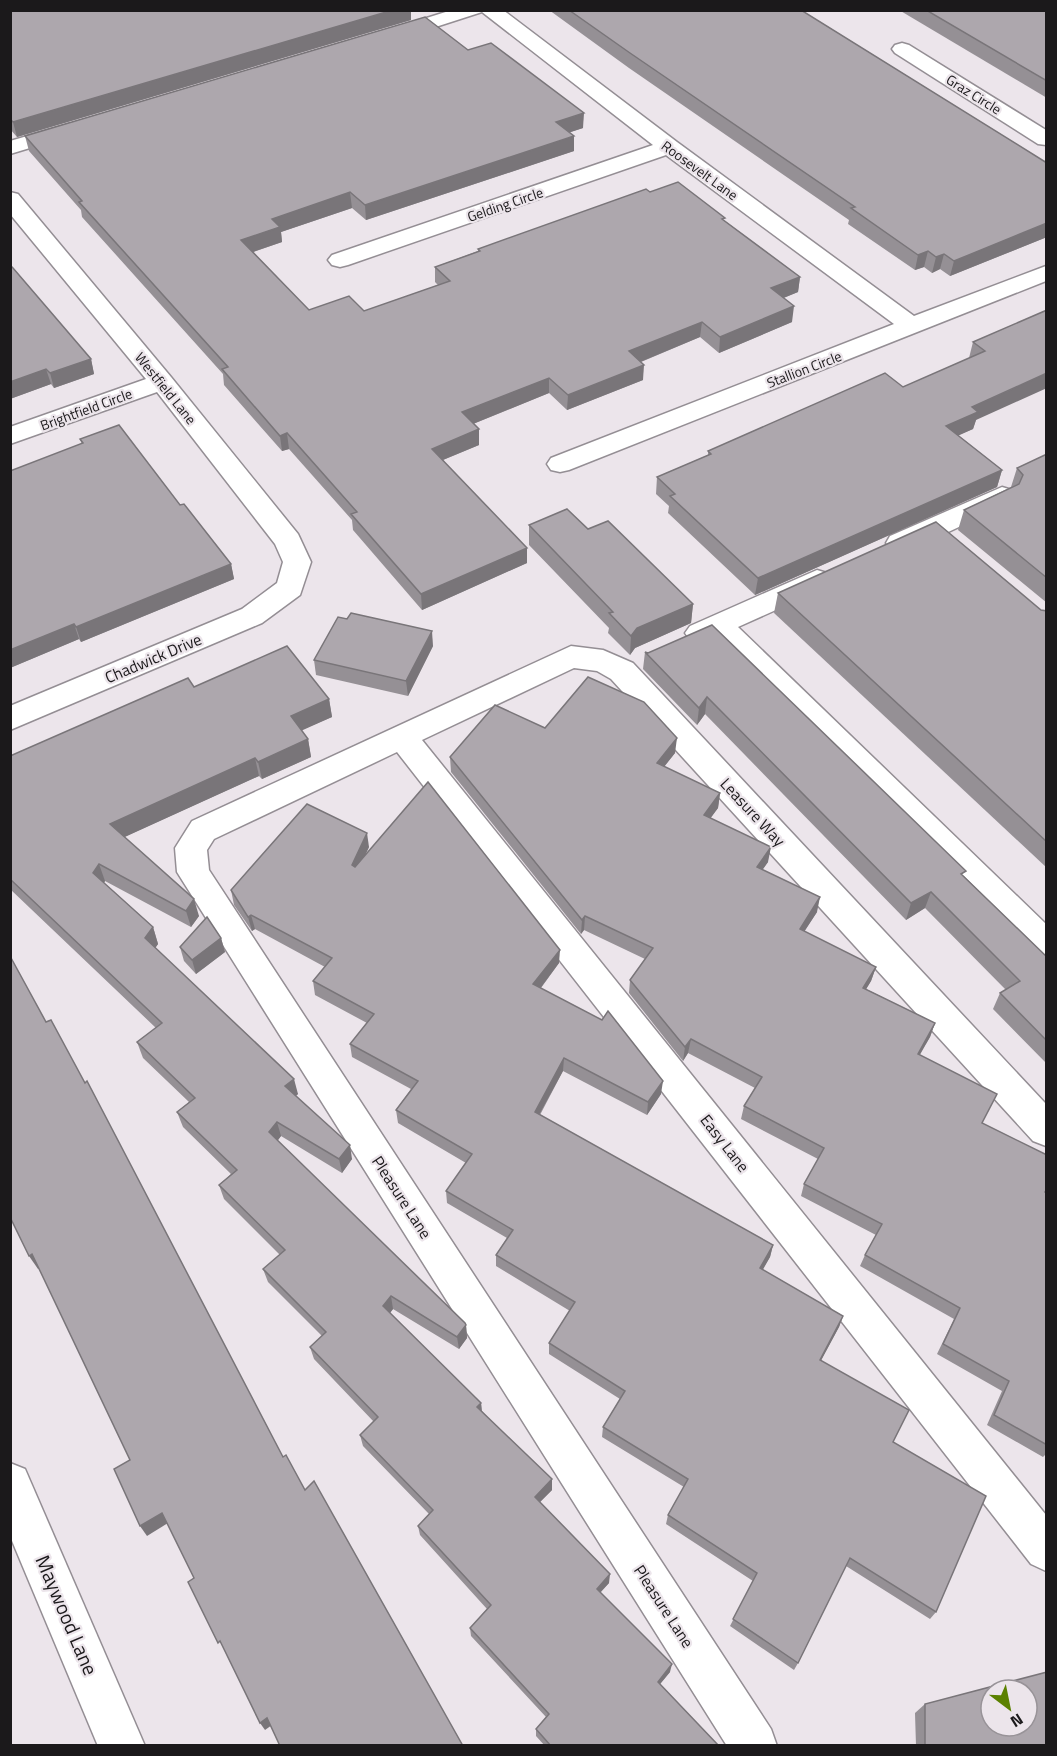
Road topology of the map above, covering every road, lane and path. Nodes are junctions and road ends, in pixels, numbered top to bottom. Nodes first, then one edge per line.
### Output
1 (474, 10) edge
2 (490, 10) edge
3 (372, 41) edge
4 (902, 50) dead end
5 (90, 124) edge
6 (1047, 139) edge
7 (669, 147) junction
8 (10, 148) edge
9 (10, 199) edge
10 (340, 260) dead end
11 (1047, 273) edge
12 (912, 326) junction
13 (162, 382) junction
14 (10, 436) edge
15 (560, 464) dead end
16 (1002, 496) edge
17 (934, 527) junction
18 (960, 549) edge
19 (880, 552) edge
20 (837, 571) edge
21 (290, 588) joint
22 (718, 625) junction
23 (677, 643) edge
24 (10, 718) edge
25 (403, 738) junction
26 (1047, 945) edge
27 (1047, 1129) edge
28 (10, 1484) edge
29 (1047, 1549) edge
30 (122, 1746) edge
31 (754, 1746) edge

1 - 3 street
2 - 7 street, Roosevelt Lane
4 - 6 street, Graz Circle
5 - 8 street
7 - 10 street, Gelding Circle
7 - 12 street, Roosevelt Lane
9 - 13 street, Westfield Lane
11 - 12 street, Stallion Circle
12 - 15 street, Stallion Circle
13 - 14 street, Brightfield Circle
13 - 21 street, Westfield Lane
16 - 17 street
17 - 18 street
17 - 19 street
20 - 22 street
21 - 24 street, Chadwick Drive
22 - 23 street
22 - 26 street
25 - 27 street, Leasure Way
25 - 29 street, Easy Lane
25 - 31 street, Pleasure Lane
28 - 30 street, Maywood Lane

